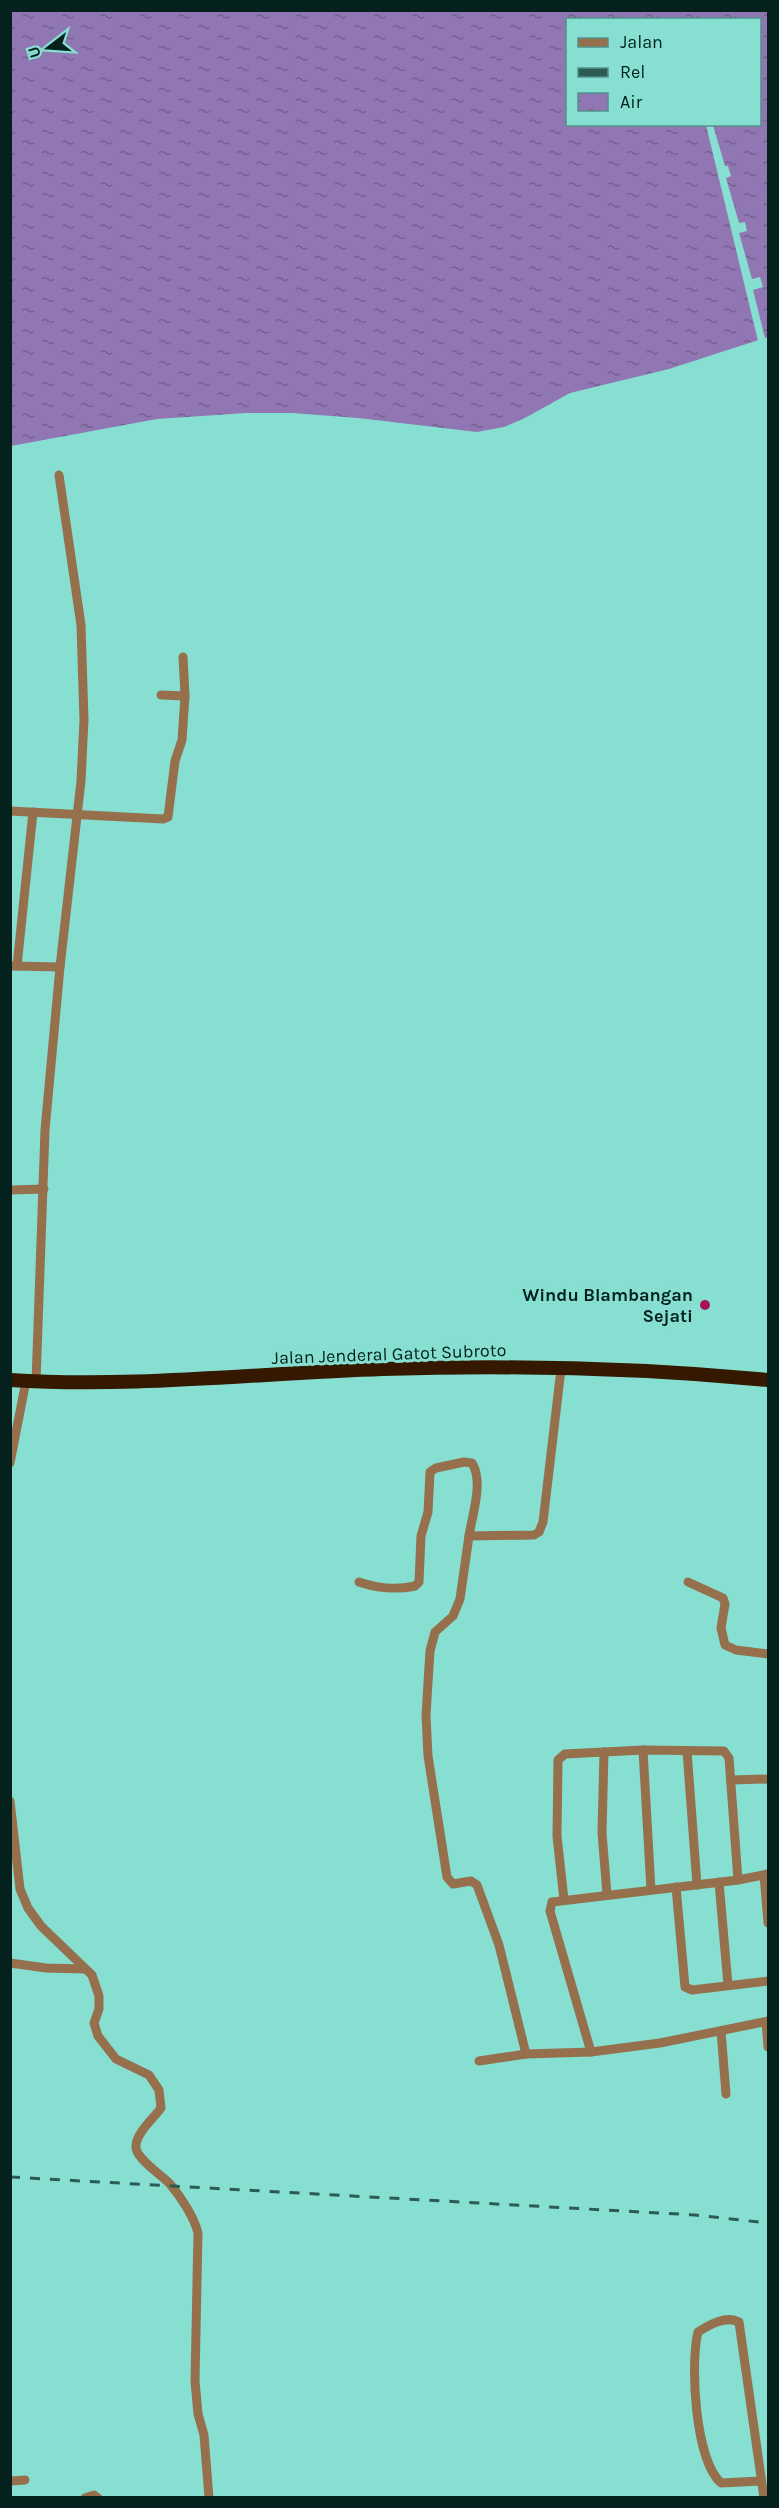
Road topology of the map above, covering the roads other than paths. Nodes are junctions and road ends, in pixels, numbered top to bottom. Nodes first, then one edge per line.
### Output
1 (59, 475) dead end
2 (183, 657) dead end
3 (161, 695) dead end
4 (185, 696) junction
5 (10, 811) edge
6 (33, 812) junction
7 (76, 814) junction
8 (14, 966) edge
9 (60, 967) junction
10 (44, 1189) junction
11 (10, 1190) edge
12 (561, 1369) junction
13 (10, 1380) edge
14 (768, 1380) edge
15 (31, 1382) junction
16 (10, 1463) edge
17 (469, 1536) junction
18 (359, 1582) dead end
19 (688, 1582) dead end
20 (768, 1654) edge
21 (643, 1750) junction
22 (687, 1751) junction
23 (604, 1752) junction
24 (768, 1779) edge
25 (731, 1780) junction
26 (10, 1801) edge
27 (766, 1875) edge
28 (738, 1880) junction
29 (719, 1882) junction
30 (697, 1885) junction
31 (676, 1887) junction
32 (651, 1890) junction
33 (607, 1894) junction
34 (564, 1900) junction
35 (768, 1923) edge
36 (10, 1963) edge
37 (85, 1969) junction
38 (768, 1981) edge
39 (728, 1985) junction
40 (767, 2022) edge
41 (721, 2031) junction
42 (768, 2047) edge
43 (591, 2052) junction
44 (526, 2054) junction
45 (479, 2061) dead end
46 (726, 2094) dead end
47 (25, 2480) dead end
48 (10, 2481) edge
49 (761, 2481) junction
50 (85, 2498) edge
51 (99, 2498) edge
52 (209, 2498) edge
53 (764, 2498) edge

1 - 7 street
2 - 4 street
3 - 4 street
4 - 7 street
5 - 6 street
6 - 7 street
6 - 8 street
7 - 9 street
8 - 9 street
9 - 10 street
10 - 11 street
10 - 15 street
12 - 14 highway, Jalan Jenderal Gatot Subroto
12 - 15 highway, Jalan Jenderal Gatot Subroto
12 - 17 street
13 - 15 highway, Jalan Jenderal Gatot Subroto
15 - 16 street
17 - 18 street
17 - 44 street
19 - 20 street
21 - 22 street
21 - 23 street
21 - 32 street
22 - 25 street
22 - 30 street
23 - 33 street
23 - 34 street
24 - 25 street
25 - 28 street
26 - 37 street
27 - 28 street
27 - 35 street
28 - 29 street
29 - 30 street
29 - 39 street
30 - 31 street
31 - 32 street
31 - 39 street
32 - 33 street
33 - 34 street
34 - 43 street
36 - 37 street
37 - 52 street
38 - 39 street
40 - 41 street
40 - 42 street
41 - 43 street
41 - 46 street
43 - 44 street
44 - 45 street
47 - 48 street
49 - 49 street
49 - 53 street
50 - 51 street

